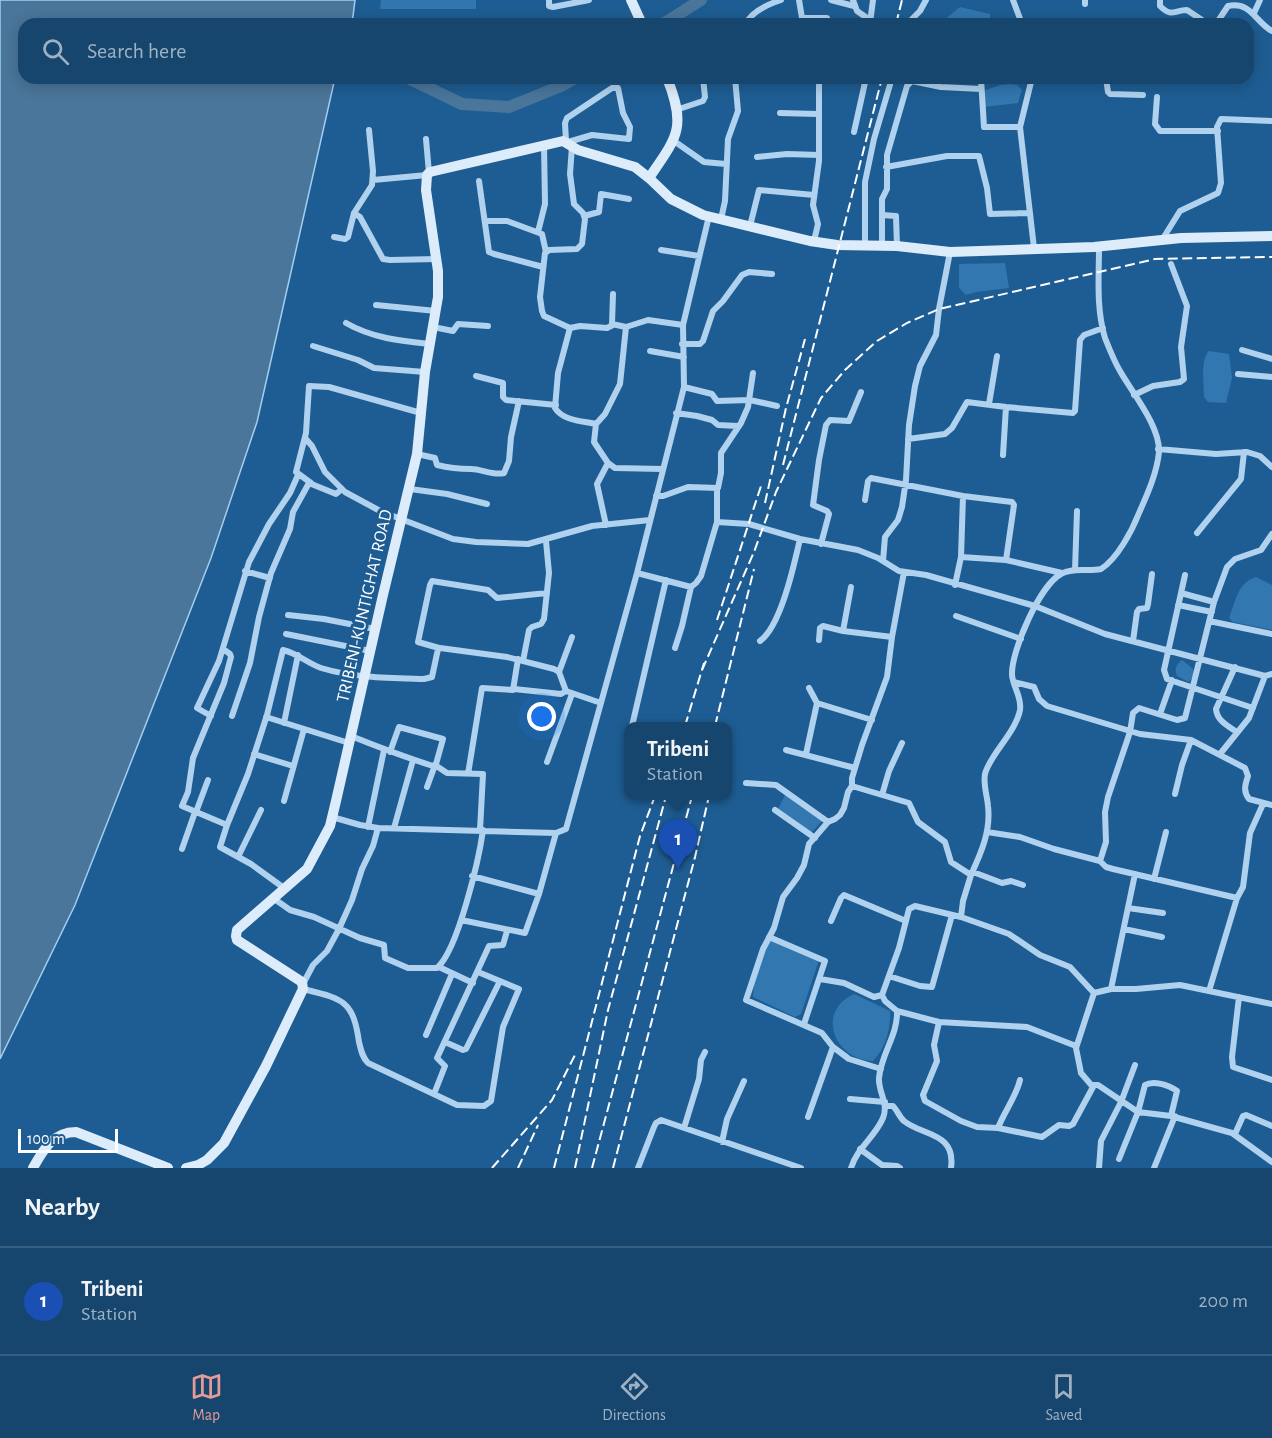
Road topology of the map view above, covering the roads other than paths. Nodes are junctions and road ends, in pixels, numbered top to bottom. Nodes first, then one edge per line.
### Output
1 (549, 0) edge
2 (589, 0) edge
3 (782, 0) edge
4 (799, 0) edge
5 (831, 0) edge
6 (873, 0) edge
7 (926, 0) edge
8 (1013, 0) edge
9 (1160, 0) edge
10 (1258, 1) edge
11 (580, 2) edge
12 (632, 2) edge
13 (854, 3) edge
14 (1254, 13) junction
15 (639, 18) edge
16 (750, 18) edge
17 (802, 18) edge
18 (802, 18) edge
19 (827, 18) edge
20 (865, 18) edge
21 (871, 18) edge
22 (913, 18) edge
23 (1020, 18) edge
24 (1199, 18) edge
25 (1220, 18) edge
26 (1272, 31) edge
27 (669, 84) edge
28 (704, 84) edge
29 (736, 84) edge
30 (819, 84) edge
31 (865, 84) edge
32 (890, 84) edge
33 (909, 84) edge
34 (928, 84) edge
35 (981, 84) edge
36 (1031, 84) edge
37 (1107, 84) edge
38 (981, 89) junction
39 (1143, 95) dead end
40 (1157, 97) dead end
41 (676, 110) junction
42 (780, 113) dead end
43 (818, 114) junction
44 (1272, 121) edge
45 (1020, 127) junction
46 (369, 130) dead end
47 (1218, 131) junction
48 (854, 132) dead end
49 (426, 139) dead end
50 (674, 141) junction
51 (569, 143) junction
52 (544, 145) junction
53 (819, 155) junction
54 (757, 158) dead end
55 (726, 164) junction
56 (886, 167) junction
57 (428, 174) junction
58 (649, 178) junction
59 (373, 180) junction
60 (479, 181) dead end
61 (814, 195) junction
62 (629, 200) dead end
63 (354, 213) junction
64 (1029, 213) junction
65 (882, 215) junction
66 (584, 216) junction
67 (709, 216) junction
68 (720, 219) junction
69 (486, 221) junction
70 (750, 226) junction
71 (538, 232) junction
72 (1272, 236) edge
73 (334, 237) dead end
74 (1162, 240) junction
75 (814, 242) junction
76 (865, 245) junction
77 (882, 245) junction
78 (897, 246) junction
79 (1099, 247) junction
80 (1034, 248) junction
81 (661, 250) dead end
82 (546, 252) junction
83 (950, 252) junction
84 (699, 256) junction
85 (436, 259) junction
86 (1171, 264) dead end
87 (543, 267) junction
88 (772, 273) dead end
89 (613, 294) dead end
90 (376, 305) dead end
91 (436, 311) junction
92 (346, 323) dead end
93 (613, 325) junction
94 (683, 325) junction
95 (488, 326) dead end
96 (433, 327) junction
97 (626, 327) junction
98 (570, 328) junction
99 (1103, 328) junction
100 (430, 344) junction
101 (682, 344) junction
102 (313, 346) dead end
103 (1242, 350) dead end
104 (650, 351) dead end
105 (996, 356) dead end
106 (684, 357) junction
107 (1272, 358) edge
108 (425, 372) junction
109 (753, 373) dead end
110 (1238, 374) dead end
111 (476, 376) dead end
112 (1272, 377) edge
113 (684, 387) junction
114 (861, 392) dead end
115 (1134, 395) junction
116 (750, 400) junction
117 (519, 401) junction
118 (989, 404) junction
119 (556, 405) junction
120 (777, 406) dead end
121 (1006, 408) junction
122 (676, 412) junction
123 (421, 413) junction
124 (596, 424) junction
125 (738, 426) junction
126 (304, 438) junction
127 (908, 439) junction
128 (1158, 449) junction
129 (1244, 453) junction
130 (417, 454) junction
131 (1003, 455) dead end
132 (608, 463) junction
133 (1272, 467) edge
134 (662, 470) junction
135 (298, 475) junction
136 (311, 483) junction
137 (905, 486) junction
138 (342, 489) junction
139 (410, 489) junction
140 (717, 489) junction
141 (656, 496) junction
142 (963, 496) junction
143 (865, 500) dead end
144 (488, 504) dead end
145 (1077, 511) dead end
146 (403, 519) junction
147 (650, 520) junction
148 (717, 522) junction
149 (606, 525) junction
150 (1197, 533) dead end
151 (1272, 534) edge
152 (800, 539) junction
153 (546, 541) junction
154 (821, 544) junction
155 (961, 557) junction
156 (1006, 560) junction
157 (883, 561) junction
158 (1075, 570) junction
159 (245, 571) junction
160 (904, 572) junction
161 (637, 573) junction
162 (1062, 573) junction
163 (1152, 574) dead end
164 (1185, 575) dead end
165 (270, 578) junction
166 (666, 580) junction
167 (955, 585) junction
168 (691, 586) junction
169 (851, 587) dead end
170 (547, 593) junction
171 (1181, 593) junction
172 (1214, 602) junction
173 (1178, 605) junction
174 (1035, 606) junction
175 (1212, 612) junction
176 (288, 615) dead end
177 (956, 616) dead end
178 (1209, 621) junction
179 (375, 630) junction
180 (843, 631) junction
181 (285, 634) dead end
182 (1272, 634) edge
183 (572, 637) dead end
184 (892, 637) junction
185 (1020, 639) junction
186 (819, 640) dead end
187 (760, 641) dead end
188 (1133, 641) junction
189 (439, 648) junction
190 (675, 648) dead end
191 (223, 649) junction
192 (1168, 649) junction
193 (370, 651) junction
194 (298, 655) junction
195 (1200, 658) junction
196 (520, 660) junction
197 (1235, 667) junction
198 (559, 672) junction
199 (1269, 675) edge
200 (364, 676) junction
201 (1172, 680) junction
202 (1014, 682) junction
203 (1192, 687) junction
204 (809, 688) dead end
205 (514, 689) junction
206 (569, 693) junction
207 (1220, 697) junction
208 (601, 703) junction
209 (817, 703) junction
210 (1253, 708) junction
211 (1160, 714) junction
212 (211, 716) junction
213 (232, 716) dead end
214 (266, 717) junction
215 (872, 720) junction
216 (633, 722) edge
217 (284, 723) junction
218 (304, 729) junction
219 (1130, 732) junction
220 (1237, 732) junction
221 (350, 740) junction
222 (1191, 740) junction
223 (902, 742) dead end
224 (786, 750) dead end
225 (387, 751) junction
226 (254, 754) junction
227 (806, 754) junction
228 (1220, 754) junction
229 (413, 760) junction
230 (547, 762) dead end
231 (435, 765) junction
232 (293, 766) junction
233 (855, 768) junction
234 (468, 774) junction
235 (208, 780) dead end
236 (746, 783) dead end
237 (852, 786) junction
238 (427, 787) dead end
239 (1175, 794) dead end
240 (882, 795) junction
241 (284, 801) dead end
242 (1263, 804) junction
243 (1272, 805) edge
244 (261, 810) dead end
245 (775, 810) dead end
246 (196, 812) junction
247 (332, 817) junction
248 (828, 822) junction
249 (227, 825) junction
250 (368, 827) junction
251 (378, 828) junction
252 (394, 828) junction
253 (482, 830) junction
254 (987, 832) junction
255 (1166, 832) dead end
256 (556, 833) junction
257 (814, 838) junction
258 (182, 849) dead end
259 (238, 857) junction
260 (1100, 861) junction
261 (972, 874) junction
262 (1135, 874) junction
263 (472, 876) junction
264 (1154, 879) junction
265 (1023, 885) dead end
266 (285, 888) junction
267 (539, 894) junction
268 (273, 898) junction
269 (1237, 898) junction
270 (1128, 908) junction
271 (1163, 913) dead end
272 (952, 915) junction
273 (961, 917) junction
274 (461, 920) junction
275 (831, 921) dead end
276 (906, 921) junction
277 (339, 929) junction
278 (1124, 929) junction
279 (507, 931) junction
280 (770, 937) junction
281 (1162, 937) dead end
282 (439, 967) junction
283 (478, 972) junction
284 (452, 974) junction
285 (889, 976) junction
286 (820, 979) junction
287 (500, 981) junction
288 (473, 983) junction
289 (303, 987) junction
290 (1111, 989) junction
291 (1209, 991) junction
292 (1094, 993) junction
293 (882, 995) junction
294 (1239, 997) junction
295 (1272, 1004) edge
296 (897, 1011) junction
297 (939, 1022) junction
298 (804, 1024) junction
299 (426, 1035) dead end
300 (446, 1042) junction
301 (1076, 1046) junction
302 (833, 1047) junction
303 (705, 1052) dead end
304 (1136, 1065) dead end
305 (881, 1069) junction
306 (1020, 1080) dead end
307 (1272, 1080) edge
308 (744, 1081) dead end
309 (1093, 1085) junction
310 (434, 1094) junction
311 (850, 1099) dead end
312 (1122, 1102) junction
313 (885, 1104) junction
314 (1138, 1112) junction
315 (1173, 1116) junction
316 (808, 1117) dead end
317 (1272, 1126) edge
318 (684, 1128) junction
319 (998, 1128) junction
320 (1235, 1134) junction
321 (722, 1142) junction
322 (860, 1149) junction
323 (1119, 1159) dead end
324 (1272, 1162) edge
325 (33, 1168) edge
326 (168, 1168) edge
327 (186, 1168) edge
328 (638, 1168) edge
329 (801, 1168) edge
330 (851, 1168) edge
331 (900, 1168) edge
332 (951, 1168) edge
333 (1099, 1168) edge
334 (1154, 1168) edge

1 - 11 street
2 - 11 street
3 - 16 street
4 - 18 street
5 - 13 street
6 - 21 street
7 - 22 street
8 - 23 street
9 - 24 street
10 - 14 street
12 - 15 main road
13 - 20 street
14 - 25 street
14 - 26 street
17 - 19 street
27 - 41 main road
28 - 41 street
29 - 55 street
30 - 43 street
31 - 48 street
32 - 76 street
33 - 56 street
34 - 38 street
35 - 38 street
36 - 45 street
37 - 39 street
38 - 45 street
40 - 47 street
41 - 50 main road
42 - 43 street
43 - 53 street
44 - 47 street
45 - 64 street
46 - 59 street
47 - 74 street
49 - 57 street
50 - 55 street
50 - 58 main road
51 - 51 street
51 - 52 main road
51 - 58 main road
51 - 66 street
52 - 57 main road
52 - 71 street
53 - 54 street
53 - 61 street
55 - 68 street
56 - 64 street
56 - 65 street
57 - 59 street
57 - 85 main road, TRIBENI-KUNTIGHAT ROAD
58 - 67 main road
59 - 63 street
60 - 69 street
61 - 70 street
61 - 75 street
62 - 66 street
63 - 73 street
63 - 85 street
64 - 80 street
65 - 77 street
65 - 78 street
66 - 82 street
67 - 68 main road
67 - 84 street
68 - 70 main road
69 - 71 street
69 - 87 street
70 - 75 main road
71 - 82 street
72 - 74 main road
74 - 79 main road
75 - 76 main road
76 - 77 main road
77 - 78 main road
78 - 83 main road
79 - 80 main road
79 - 99 street
80 - 83 main road
81 - 84 street
82 - 87 street
83 - 127 street
84 - 94 street
85 - 91 main road, TRIBENI-KUNTIGHAT ROAD
86 - 115 street
87 - 98 street
88 - 101 street
89 - 93 street
90 - 91 street
91 - 96 main road, TRIBENI-KUNTIGHAT ROAD
92 - 100 street
93 - 97 street
93 - 98 street
94 - 97 street
94 - 101 street
95 - 96 street
96 - 100 main road, TRIBENI-KUNTIGHAT ROAD
97 - 124 street
98 - 119 street
99 - 115 street
99 - 121 street
100 - 108 main road, TRIBENI-KUNTIGHAT ROAD
101 - 106 street
102 - 108 street
103 - 107 street
104 - 106 street
105 - 118 street
106 - 113 street
108 - 123 main road, TRIBENI-KUNTIGHAT ROAD
109 - 116 street
110 - 112 street
111 - 117 street
113 - 116 street
113 - 122 street
114 - 154 street
115 - 128 street
116 - 120 street
116 - 125 street
117 - 119 street
117 - 130 street
118 - 121 street
118 - 127 street
119 - 124 street
121 - 131 street
122 - 125 street
122 - 134 street
123 - 126 street
123 - 130 main road, TRIBENI-KUNTIGHAT ROAD
124 - 132 street
125 - 140 street
126 - 135 street
126 - 138 street
127 - 137 street
128 - 129 street
128 - 158 street
129 - 133 street
129 - 150 street
130 - 139 main road, TRIBENI-KUNTIGHAT ROAD
132 - 134 street
132 - 149 street
134 - 141 street
135 - 136 street
135 - 159 street
136 - 138 street
136 - 165 street
137 - 142 street
137 - 143 street
137 - 157 street
138 - 146 street
139 - 144 street
139 - 146 main road, TRIBENI-KUNTIGHAT ROAD
140 - 141 street
140 - 148 street
141 - 147 street
142 - 155 street
142 - 156 street
145 - 158 street
146 - 153 street
146 - 179 main road, TRIBENI-KUNTIGHAT ROAD
147 - 149 street
147 - 161 street
148 - 152 street
148 - 168 street
149 - 153 street
151 - 172 street
152 - 154 street
152 - 187 street
153 - 170 street
154 - 157 street
155 - 156 street
155 - 167 street
156 - 162 street
157 - 160 street
158 - 162 street
159 - 165 street
159 - 191 street
160 - 167 street
160 - 184 street
161 - 166 street
161 - 208 street
162 - 174 street
163 - 188 street
164 - 171 street
165 - 213 street
166 - 168 street
166 - 216 street
167 - 174 street
168 - 190 street
169 - 180 street
170 - 189 street
170 - 196 street
171 - 172 street
171 - 173 street
172 - 175 street
173 - 175 street
173 - 192 street
174 - 185 street
174 - 188 street
175 - 178 street
176 - 179 street
177 - 185 street
178 - 182 street
178 - 195 street
179 - 193 main road, TRIBENI-KUNTIGHAT ROAD
180 - 184 street
180 - 186 street
181 - 193 street
183 - 198 street
184 - 215 street
185 - 202 street
188 - 192 street
189 - 196 street
189 - 200 street
191 - 212 street
191 - 212 street
192 - 195 street
192 - 201 street
193 - 200 main road, TRIBENI-KUNTIGHAT ROAD
194 - 200 street
194 - 214 street
194 - 217 street
195 - 197 street
195 - 203 street
196 - 198 street
196 - 205 street
197 - 199 street
197 - 207 street
198 - 206 street
199 - 210 street
200 - 221 main road, TRIBENI-KUNTIGHAT ROAD
201 - 203 street
201 - 211 street
202 - 219 street
202 - 254 street
203 - 207 street
203 - 211 street
204 - 209 street
205 - 206 street
205 - 234 street
206 - 208 street
206 - 230 street
207 - 210 street
207 - 220 street
208 - 256 street
209 - 215 street
209 - 227 street
210 - 220 street
211 - 219 street
212 - 246 street
214 - 217 street
214 - 226 street
215 - 233 street
217 - 218 street
218 - 221 street
218 - 232 street
219 - 222 street
219 - 260 street
220 - 228 street
221 - 225 street
221 - 247 main road, TRIBENI-KUNTIGHAT ROAD
222 - 228 street
222 - 239 street
223 - 240 street
224 - 227 street
225 - 229 street
225 - 231 street
225 - 250 street
226 - 232 street
226 - 249 street
227 - 233 street
228 - 242 street
229 - 231 street
229 - 252 street
231 - 234 street
231 - 238 street
232 - 241 street
233 - 237 street
234 - 253 street
235 - 246 street
236 - 248 street
237 - 240 street
237 - 248 street
240 - 261 street
242 - 243 street
242 - 269 street
244 - 259 street
245 - 257 street
246 - 249 street
246 - 258 street
247 - 250 street
247 - 266 main road, TRIBENI-KUNTIGHAT ROAD
248 - 257 street
249 - 259 street
250 - 251 street
251 - 252 street
251 - 277 street
252 - 253 street
253 - 256 street
253 - 263 street
254 - 260 street
254 - 261 street
255 - 264 street
256 - 267 street
257 - 280 street
259 - 266 street
260 - 262 street
261 - 265 street
261 - 273 street
262 - 264 street
262 - 270 street
263 - 267 street
263 - 274 street
264 - 269 street
266 - 268 main road, TRIBENI-KUNTIGHAT ROAD
267 - 279 street
268 - 277 street
268 - 289 main road, TRIBENI-KUNTIGHAT ROAD
269 - 291 street
270 - 271 street
270 - 278 street
272 - 273 street
272 - 276 street
272 - 285 street
273 - 292 street
274 - 279 street
274 - 282 street
275 - 276 street
276 - 285 street
277 - 282 street
277 - 289 street
278 - 281 street
278 - 290 street
279 - 283 street
280 - 286 street
280 - 298 street
282 - 284 street
283 - 287 street
283 - 288 street
284 - 288 street
284 - 299 street
285 - 293 street
286 - 293 street
286 - 298 street
287 - 300 street
287 - 310 street
288 - 300 street
289 - 310 street
289 - 327 main road
290 - 291 street
290 - 292 street
291 - 294 street
292 - 301 street
293 - 296 street
294 - 295 street
294 - 307 street
296 - 297 street
296 - 305 street
297 - 301 street
297 - 319 street
298 - 302 street
300 - 310 street
301 - 309 street
302 - 305 street
302 - 316 street
303 - 318 street
304 - 312 street
305 - 313 street
306 - 319 street
308 - 321 street
309 - 312 street
309 - 319 street
311 - 313 street
312 - 314 street
312 - 333 street
313 - 322 street
313 - 332 street
314 - 315 street
314 - 315 street
314 - 323 street
315 - 320 street
315 - 334 street
317 - 320 street
318 - 321 street
318 - 328 street
320 - 324 street
321 - 329 street
322 - 330 street
322 - 331 street
325 - 326 main road

